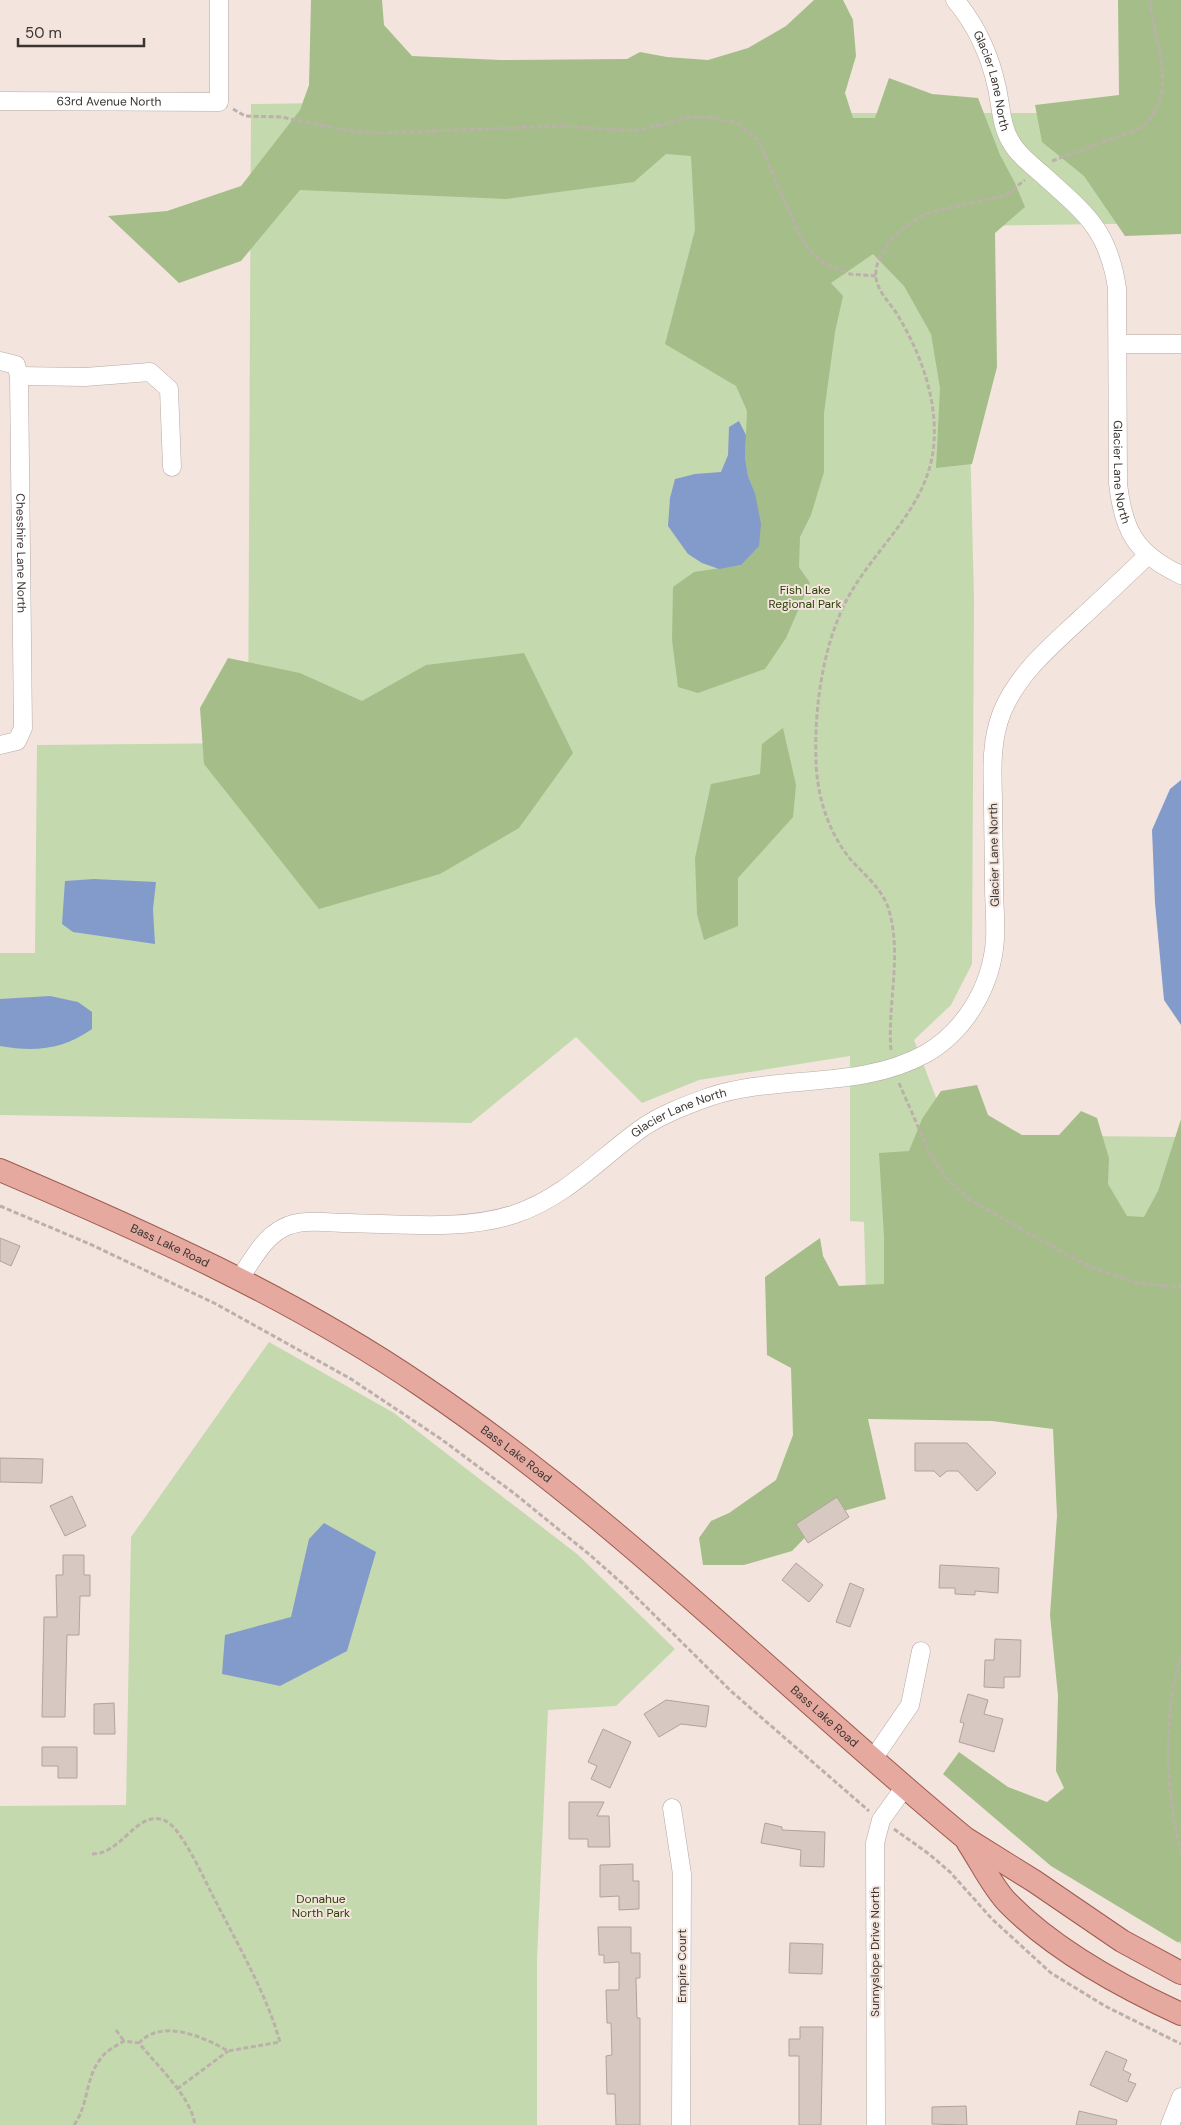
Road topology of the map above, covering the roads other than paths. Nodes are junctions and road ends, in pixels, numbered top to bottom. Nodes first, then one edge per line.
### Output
1 (219, 0) edge
2 (955, 0) edge
3 (0, 101) edge
4 (1118, 344) junction
5 (1181, 344) edge
6 (12, 367) edge
7 (172, 467) dead end
8 (1147, 556) junction
9 (1181, 575) edge
10 (0, 745) edge
11 (0, 1170) edge
12 (240, 1278) junction
13 (920, 1651) dead end
14 (873, 1759) junction
15 (904, 1788) junction
16 (672, 1808) dead end
17 (965, 1838) junction
18 (1181, 1973) edge
19 (1181, 2014) edge
20 (1181, 2097) edge
21 (681, 2125) edge
22 (876, 2125) edge
23 (1170, 2125) edge

1 - 3 street, 63rd Avenue North
2 - 4 street, Glacier Lane North
4 - 5 street
4 - 8 street, Glacier Lane North
6 - 7 street
6 - 10 street, Chesshire Lane North
8 - 9 street
8 - 12 street, Glacier Lane North
11 - 12 main road, Bass Lake Road
12 - 14 main road, Bass Lake Road
13 - 14 street
14 - 15 main road, Bass Lake Road
15 - 17 main road, Bass Lake Road
15 - 22 street, Sunnyslope Drive North
16 - 21 street, Empire Court
17 - 18 main road, Bass Lake Road
17 - 19 main road, Bass Lake Road
20 - 23 street

